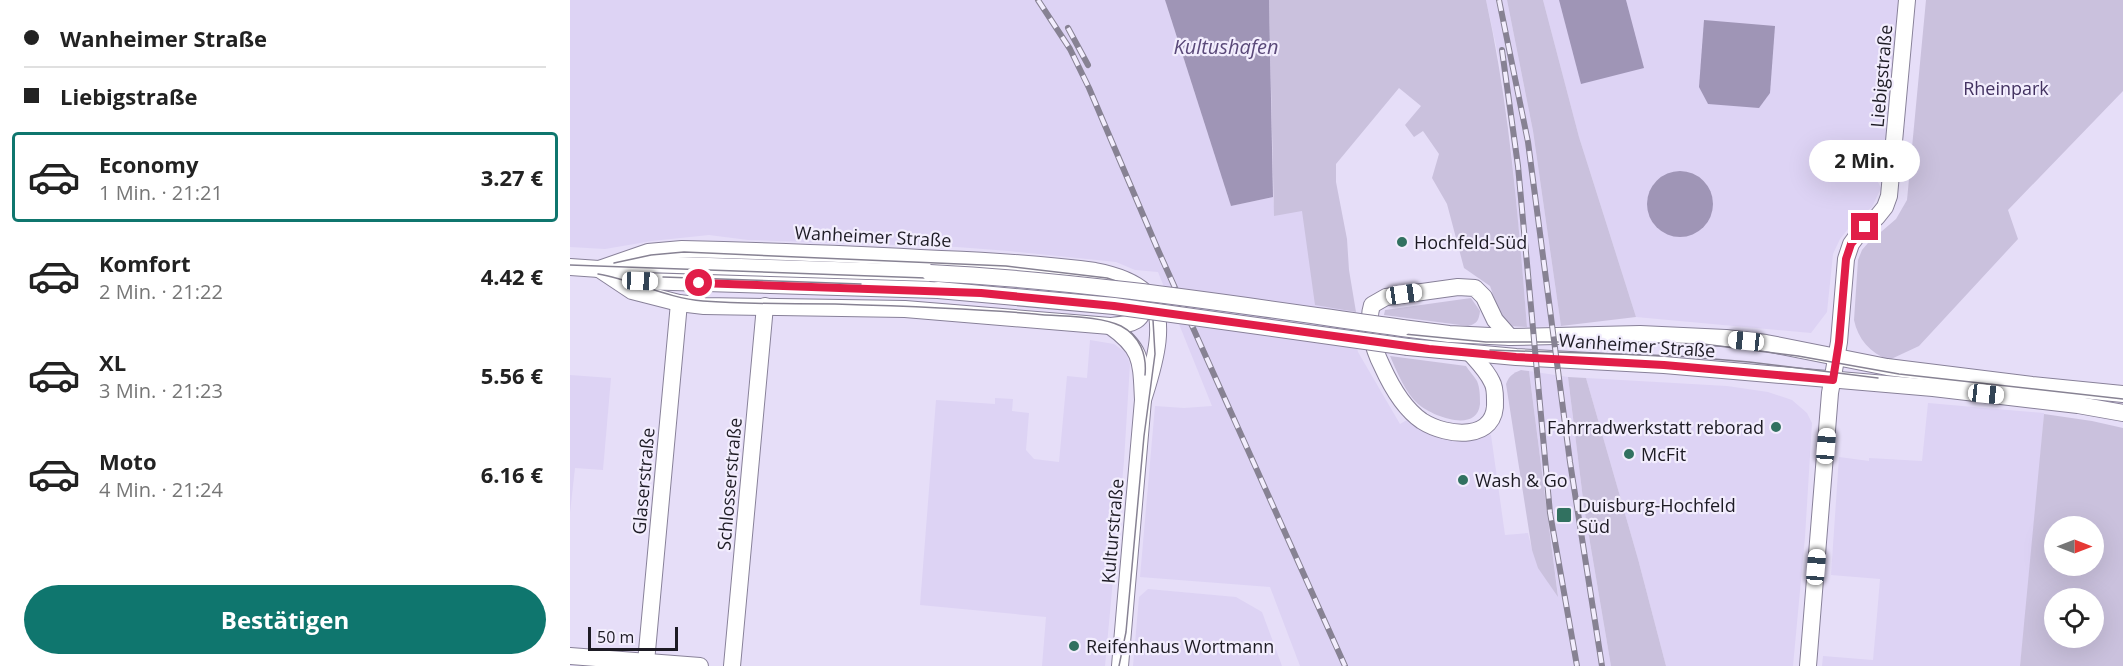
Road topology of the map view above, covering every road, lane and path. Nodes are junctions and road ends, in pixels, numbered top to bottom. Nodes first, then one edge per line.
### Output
1 (1907, 0) edge
2 (570, 267) edge
3 (599, 269) junction
4 (1143, 290) junction
5 (679, 303) junction
6 (765, 306) junction
7 (1488, 309) junction
8 (1110, 326) junction
9 (1473, 335) junction
10 (1510, 338) junction
11 (1470, 353) junction
12 (1838, 356) junction
13 (1516, 357) junction
14 (1833, 380) junction
15 (1493, 384) junction
16 (2123, 394) edge
17 (1143, 400) junction
18 (2123, 413) edge
19 (570, 656) edge
20 (646, 662) junction
21 (697, 666) edge
22 (732, 666) edge
23 (1120, 666) edge
24 (1808, 666) edge

1 - 12 street, Liebigstraße
2 - 3 street, Wanheimer Straße
3 - 4 street, Wanheimer Straße
3 - 5 street, Wanheimer Straße
3 - 9 street, Wanheimer Straße, bridge
3 - 11 street, Wanheimer Straße, bridge
4 - 8 street, Wanheimer Straße
4 - 17 street
5 - 6 street, Wanheimer Straße
5 - 20 street, Glaserstraße
6 - 8 street, Wanheimer Straße
6 - 22 street, Schlosserstraße
7 - 9 street
7 - 10 street
7 - 15 street
8 - 17 street
9 - 10 street, Wanheimer Straße
10 - 12 street, Wanheimer Straße
11 - 13 street, Wanheimer Straße
11 - 15 street
12 - 14 street, Liebigstraße
12 - 16 street, Wanheimer Straße
13 - 14 street, Wanheimer Straße
13 - 15 street
14 - 18 street, Wanheimer Straße
14 - 24 street, Liebigstraße
17 - 23 street, Kulturstraße
19 - 20 street
20 - 21 street

